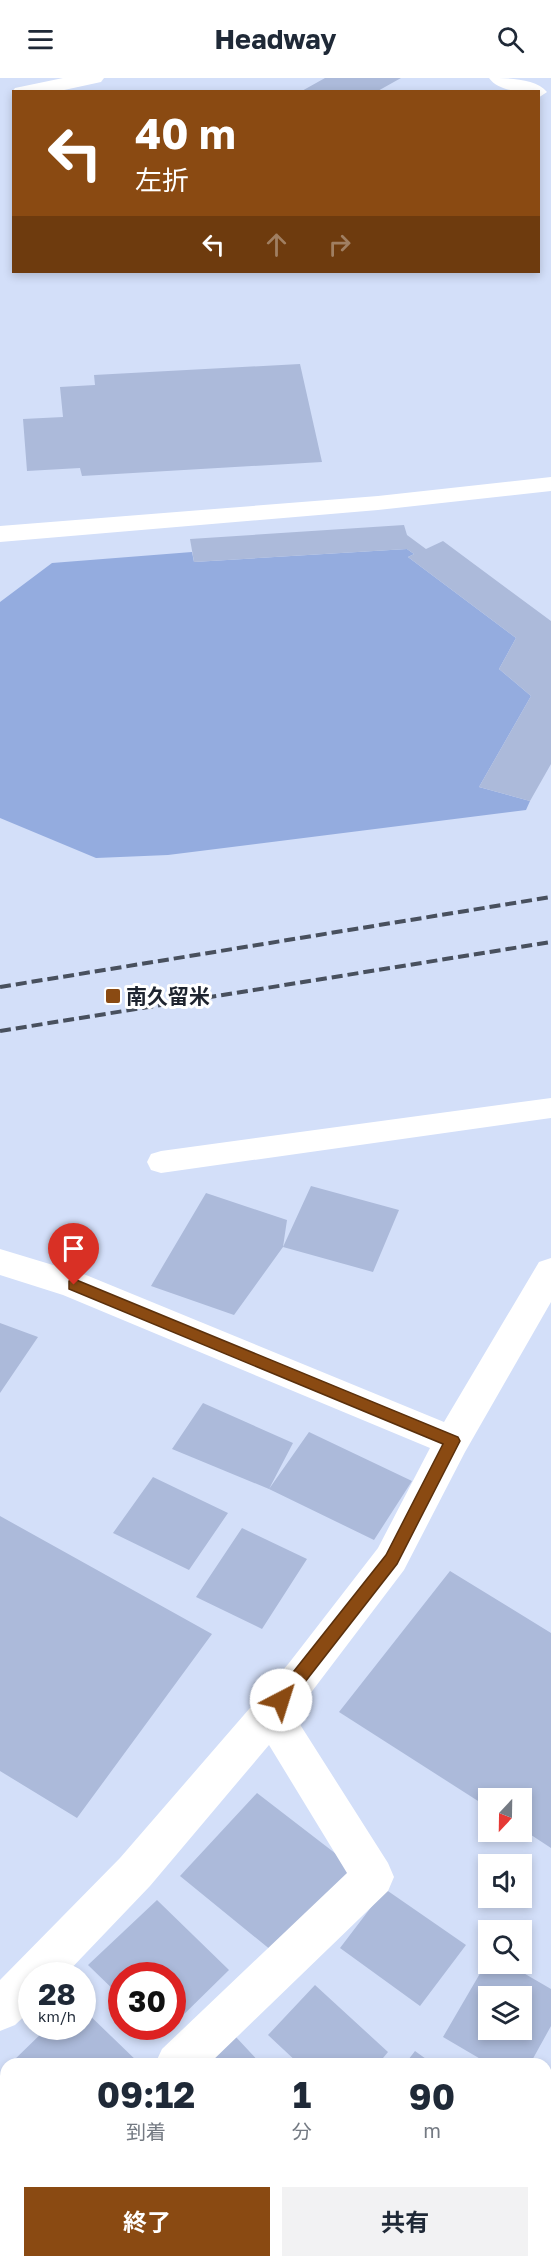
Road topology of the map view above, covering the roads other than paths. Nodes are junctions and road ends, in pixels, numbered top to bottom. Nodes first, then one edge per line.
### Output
1 (94, 78) edge
2 (499, 78) edge
3 (32, 90) edge
4 (532, 90) edge
5 (551, 484) edge
6 (0, 534) edge
7 (551, 1108) edge
8 (161, 1162) dead end
9 (0, 1262) edge
10 (551, 1271) edge
11 (452, 1441) junction
12 (271, 1713) junction
13 (48, 1962) edge
14 (18, 1992) edge
15 (0, 2010) edge
16 (183, 2058) edge

1 - 3 street
2 - 4 street
5 - 6 street
7 - 8 lane
9 - 11 street
10 - 11 street
11 - 12 street
12 - 13 street
12 - 16 street
14 - 15 street

